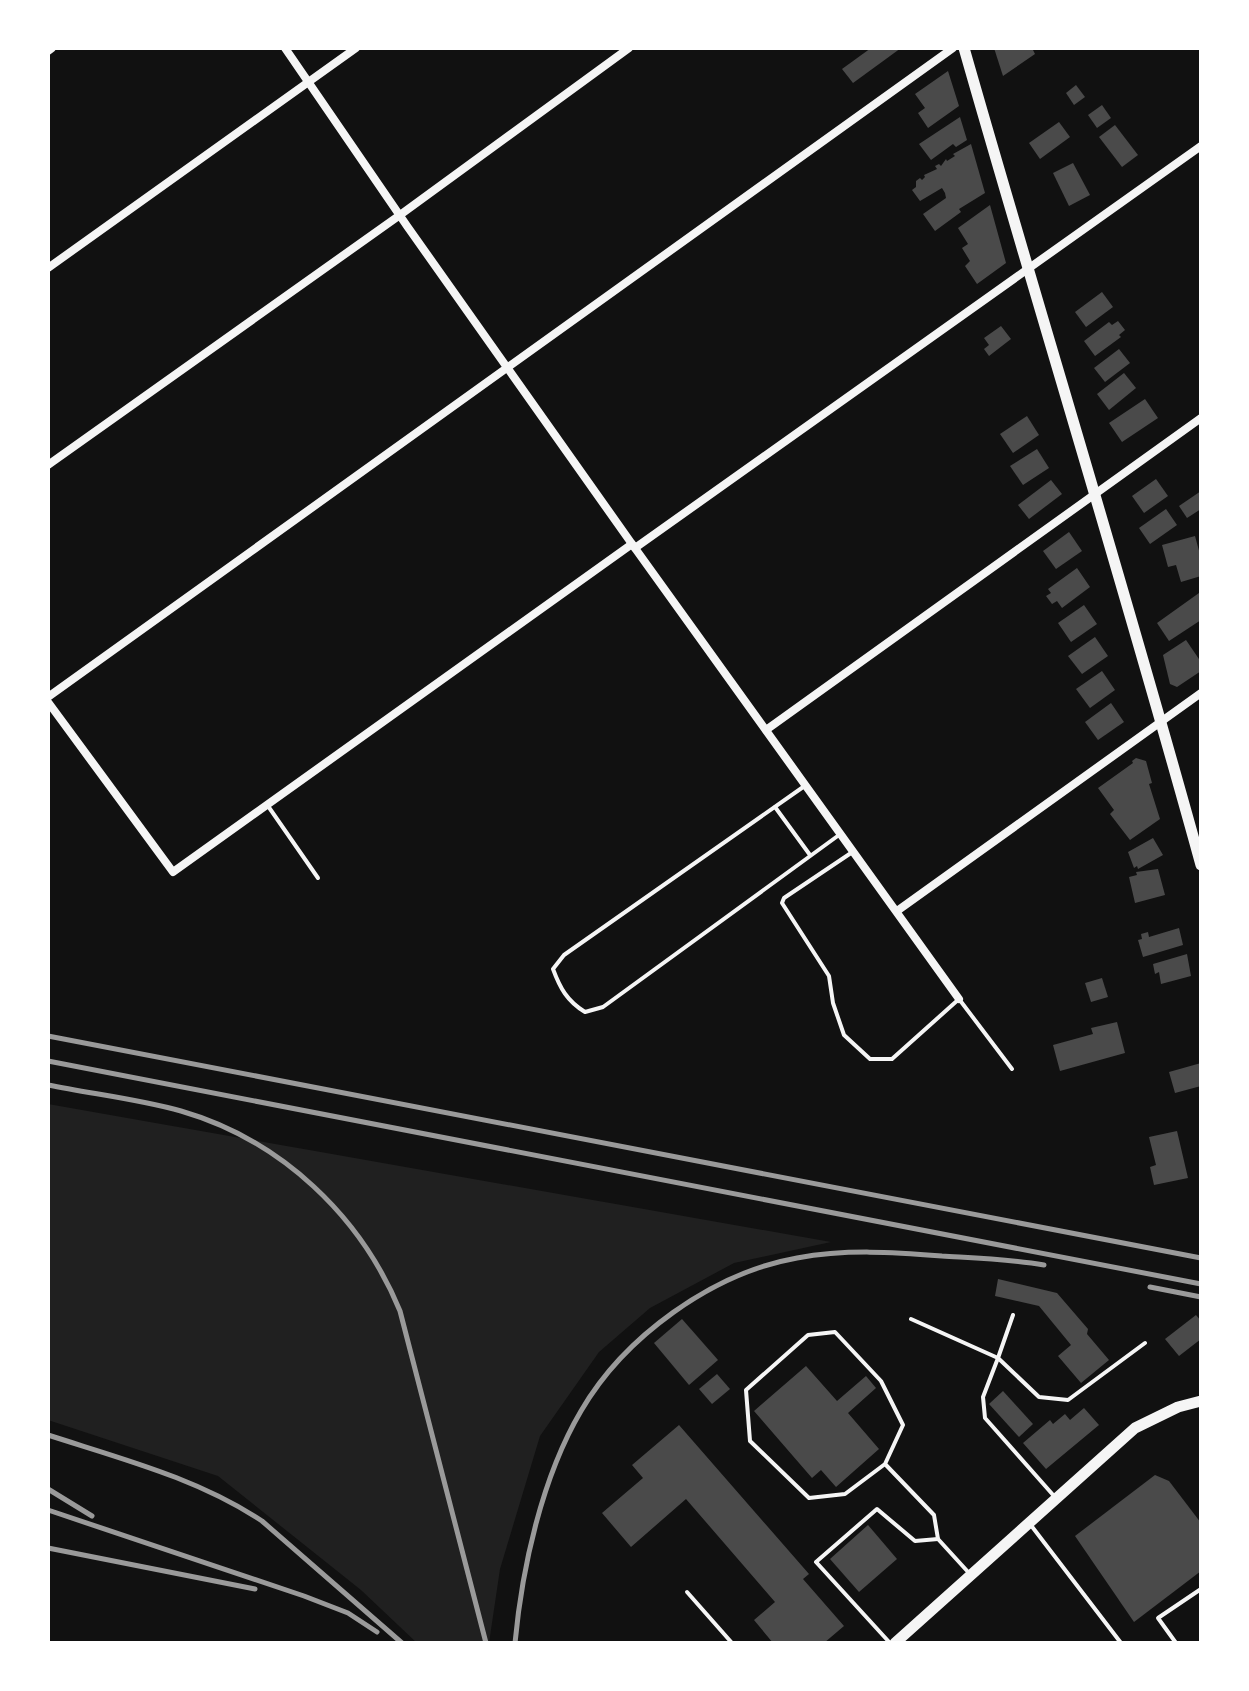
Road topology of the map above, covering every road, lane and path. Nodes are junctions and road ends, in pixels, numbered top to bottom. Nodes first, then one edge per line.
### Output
1 (285, 48) edge
2 (356, 48) edge
3 (629, 48) edge
4 (953, 48) edge
5 (964, 48) edge
6 (309, 82) junction
7 (1201, 146) edge
8 (400, 215) junction
9 (48, 268) edge
10 (1027, 270) junction
11 (508, 368) junction
12 (1201, 418) edge
13 (48, 465) edge
14 (1093, 495) junction
15 (634, 546) junction
16 (1201, 693) edge
17 (48, 700) edge
18 (1161, 721) junction
19 (766, 730) junction
20 (806, 785) junction
21 (267, 805) junction
22 (775, 807) junction
23 (841, 833) junction
24 (854, 852) junction
25 (810, 855) junction
26 (1201, 865) edge
27 (318, 878) dead end
28 (897, 911) junction
29 (959, 999) junction
30 (1012, 1069) dead end
31 (1013, 1315) dead end
32 (911, 1319) dead end
33 (1145, 1343) dead end
34 (998, 1358) junction
35 (1201, 1401) edge
36 (885, 1464) junction
37 (1055, 1498) junction
38 (1028, 1522) junction
39 (938, 1539) junction
40 (971, 1574) junction
41 (1201, 1589) edge
42 (687, 1592) dead end
43 (732, 1643) edge
44 (892, 1643) edge
45 (1121, 1643) edge
46 (1176, 1643) edge

1 - 6 street
2 - 6 street
3 - 8 street
4 - 11 street
5 - 10 main road
6 - 8 street
6 - 9 street
7 - 10 street
8 - 11 street
8 - 13 street
10 - 14 main road
10 - 15 street
11 - 15 street
11 - 17 street
12 - 14 street
14 - 18 main road
14 - 19 street
15 - 19 street
15 - 21 street
16 - 18 street
17 - 21 street
18 - 26 main road
18 - 28 street
19 - 20 street
20 - 22 lane
20 - 23 street
21 - 27 lane
22 - 25 lane
22 - 25 lane
23 - 24 street
23 - 25 lane
24 - 28 street
24 - 29 lane
28 - 29 street
29 - 30 lane
31 - 34 lane
32 - 34 lane
33 - 34 lane
34 - 37 lane
35 - 37 main road
36 - 36 lane
36 - 39 lane
37 - 38 main road
38 - 40 main road
38 - 45 lane
39 - 40 lane
39 - 44 lane
40 - 44 main road
41 - 46 lane
42 - 43 lane

